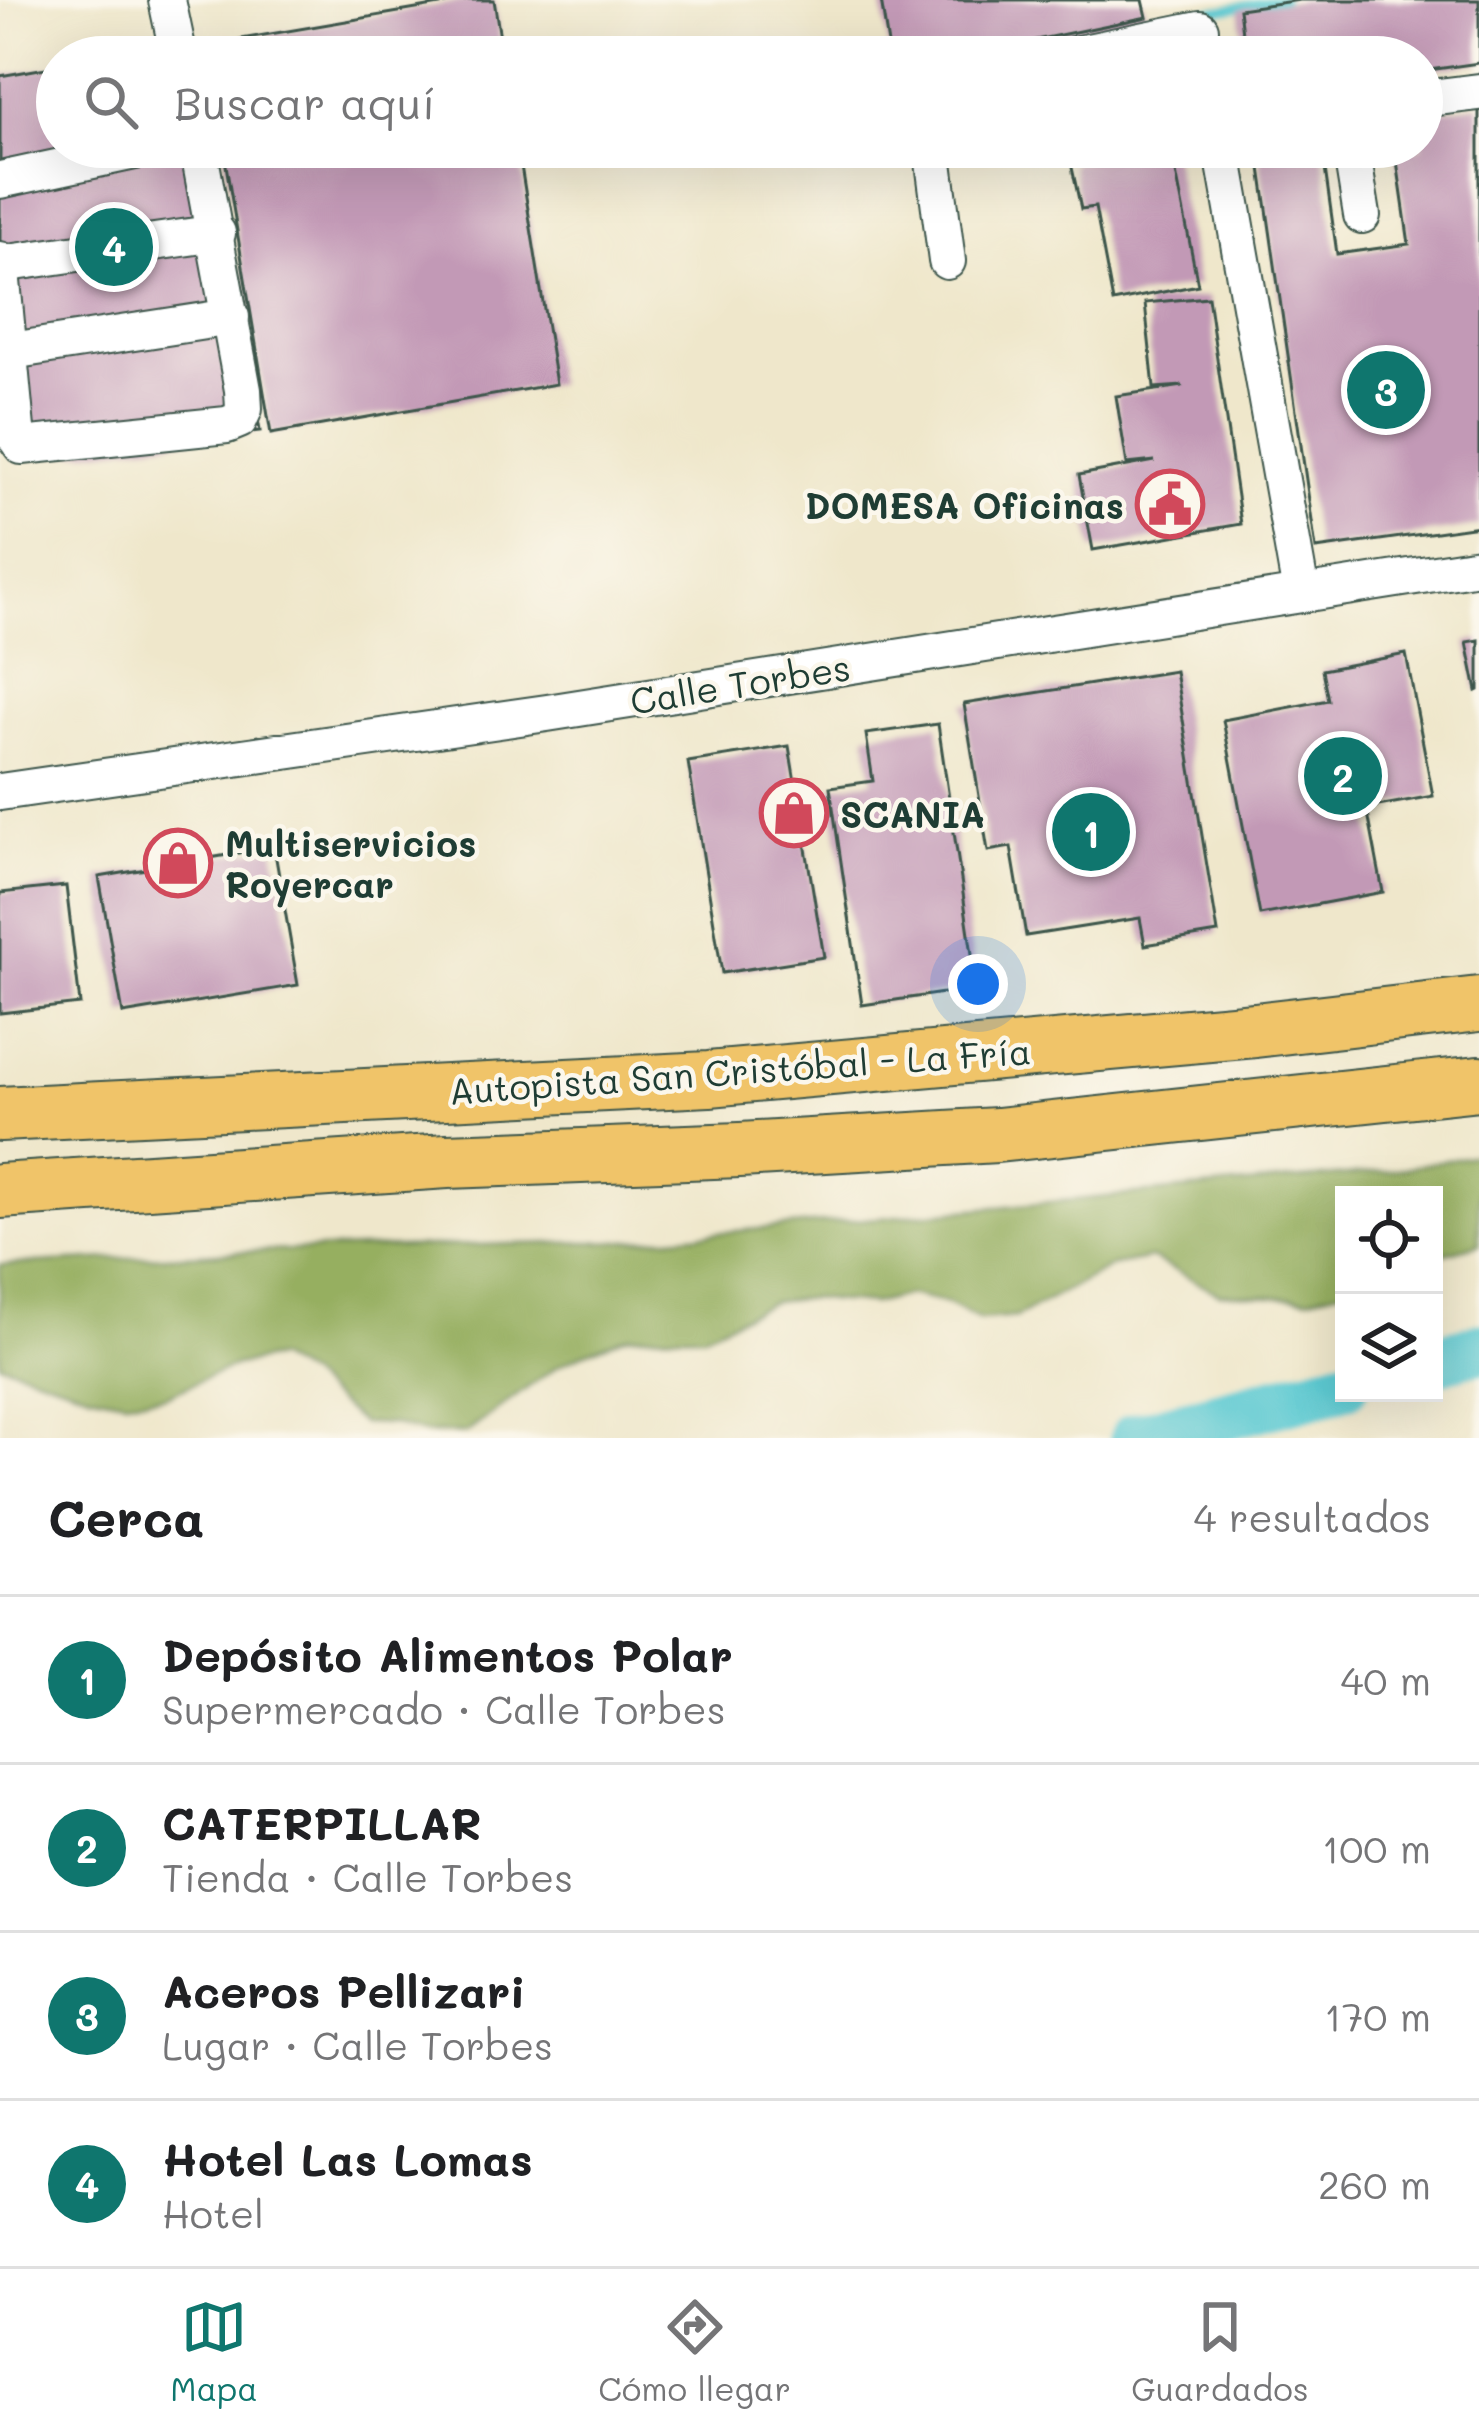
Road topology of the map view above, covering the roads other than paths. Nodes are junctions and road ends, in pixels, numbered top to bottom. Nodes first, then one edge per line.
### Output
1 (166, 0) edge
2 (1200, 28) edge
3 (174, 36) edge
4 (1162, 36) edge
5 (1479, 92) edge
6 (1443, 96) edge
7 (56, 168) edge
8 (203, 168) edge
9 (935, 168) edge
10 (1226, 168) edge
11 (1355, 168) edge
12 (0, 180) edge
13 (1362, 215) dead end
14 (217, 233) junction
15 (947, 261) dead end
16 (0, 262) edge
17 (231, 317) junction
18 (11, 351) junction
19 (1479, 566) edge
20 (1301, 593) junction
21 (0, 792) edge
22 (1479, 967) edge
23 (1479, 1004) edge
24 (1255, 1030) junction
25 (1479, 1084) edge
26 (0, 1114) edge
27 (0, 1191) edge

1 - 3 street
2 - 4 street
5 - 6 street
7 - 12 street
8 - 14 street
9 - 15 street
10 - 20 street
11 - 13 street
14 - 16 street
14 - 17 street
16 - 18 street
17 - 18 street
17 - 18 street
19 - 20 street, Calle Torbes
20 - 21 street, Calle Torbes
22 - 24 highway
23 - 24 highway, Autopista San Cristóbal - La Fría
24 - 26 highway, Autopista San Cristóbal - La Fría
25 - 27 highway, Autopista San Cristóbal - La Fría

